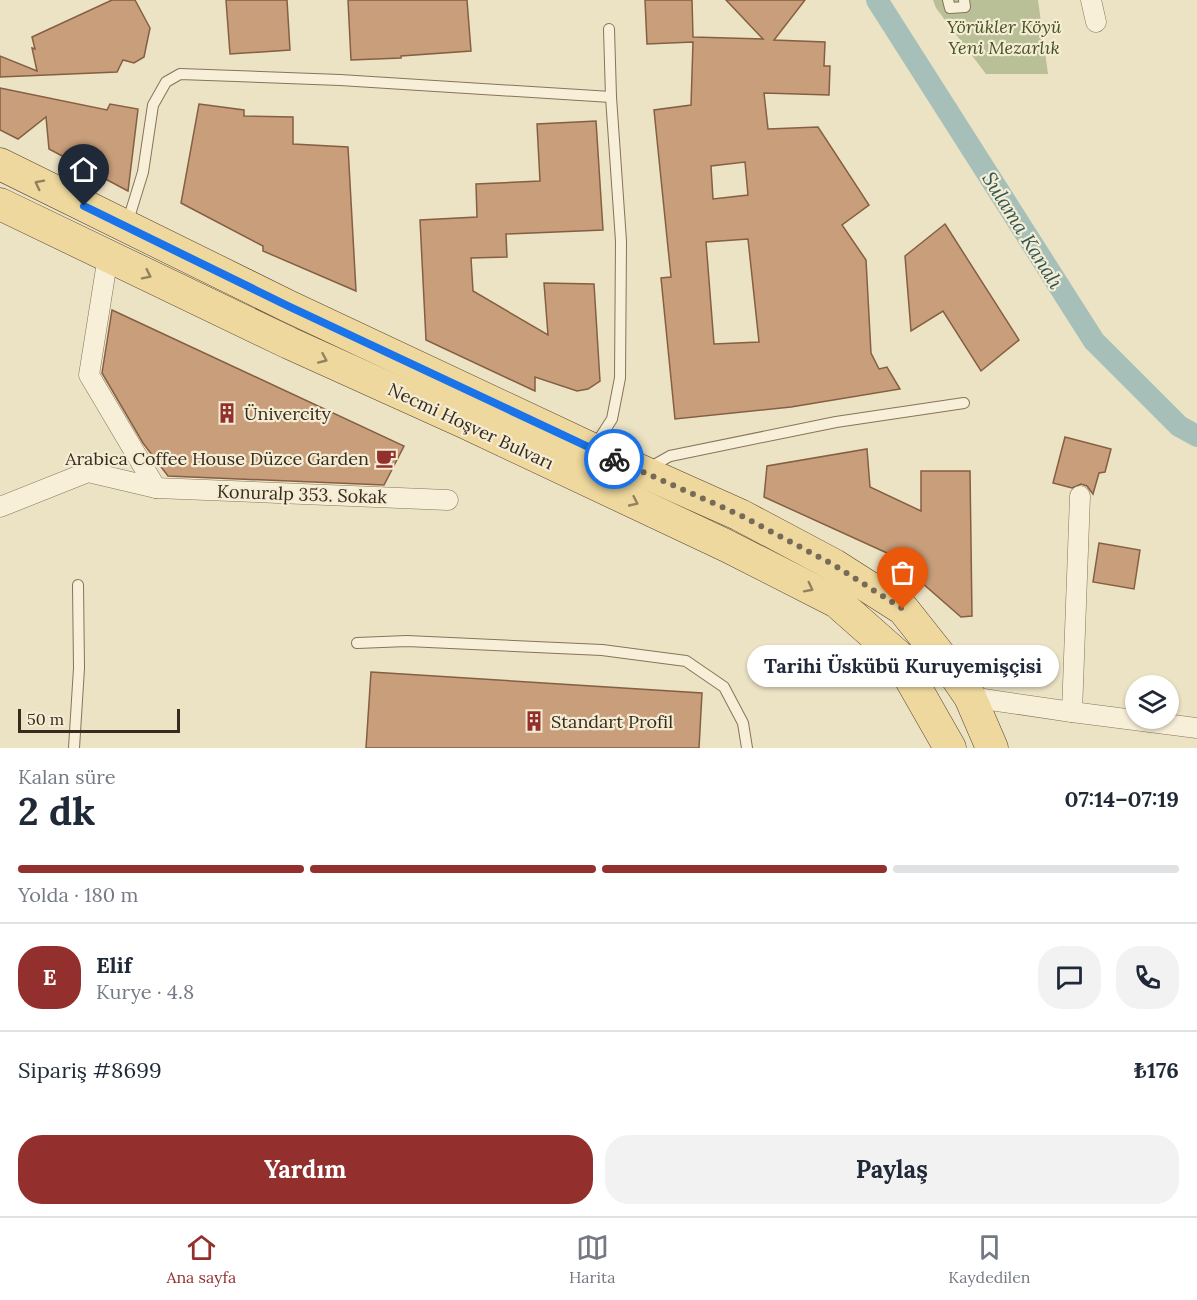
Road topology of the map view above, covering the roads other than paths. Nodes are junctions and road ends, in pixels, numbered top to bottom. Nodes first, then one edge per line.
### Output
1 (948, 0) edge
2 (964, 0) edge
3 (1091, 0) edge
4 (1096, 22) dead end
5 (609, 29) dead end
6 (611, 97) junction
7 (0, 164) edge
8 (0, 204) edge
9 (126, 226) junction
10 (108, 256) junction
11 (964, 403) dead end
12 (592, 449) junction
13 (642, 472) junction
14 (156, 488) junction
15 (1080, 496) dead end
16 (448, 500) dead end
17 (0, 507) edge
18 (78, 585) dead end
19 (357, 643) dead end
20 (970, 697) junction
21 (1072, 712) junction
22 (1197, 728) edge
23 (74, 748) edge
24 (747, 748) edge
25 (950, 748) edge
26 (992, 748) edge

1 - 2 lane
3 - 4 street
5 - 6 lane
6 - 9 lane
6 - 12 lane
9 -> 7 main road, Necmi Hoşver Bulvarı
8 - 10 main road, Necmi Hoşver Bulvarı
9 - 12 main road, Necmi Hoşver Bulvarı
10 - 14 street
10 -> 25 main road, Necmi Hoşver Bulvarı
11 - 13 lane
12 - 13 main road, Necmi Hoşver Bulvarı
13 - 20 main road, Necmi Hoşver Bulvarı
14 - 16 street, Konuralp 353. Sokak
14 - 17 street, Konuralp 353. Sokak
15 - 21 street
18 - 23 lane
19 - 24 lane
20 - 21 street
20 - 26 main road, Necmi Hoşver Bulvarı
21 - 22 street

